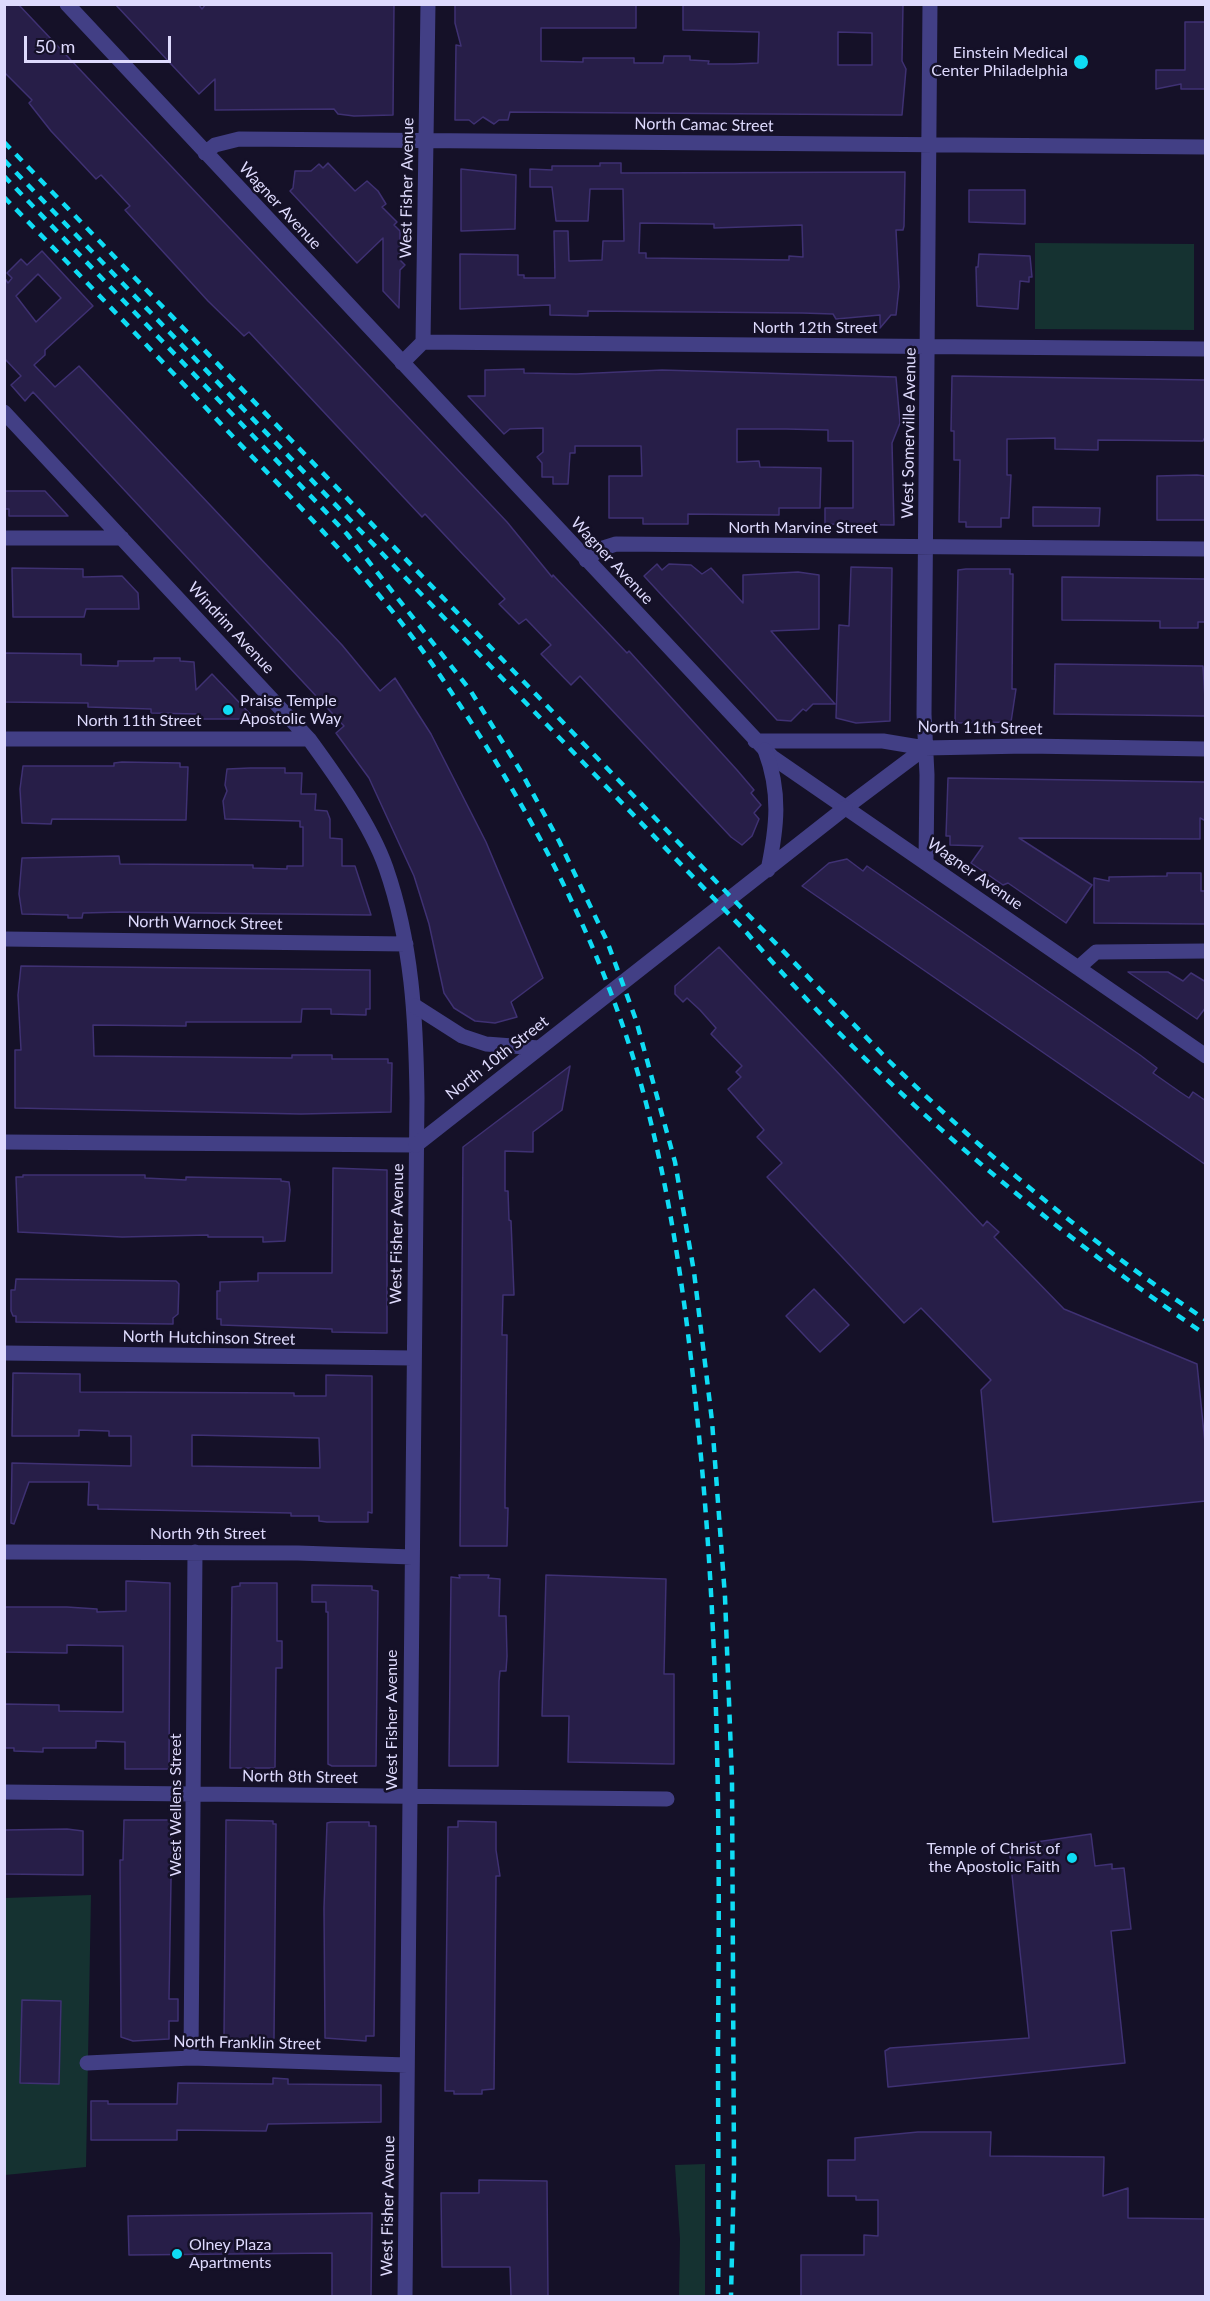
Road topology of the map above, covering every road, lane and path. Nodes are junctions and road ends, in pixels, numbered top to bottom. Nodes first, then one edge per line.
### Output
1 (67, 4) edge
2 (428, 4) edge
3 (930, 4) edge
4 (425, 141) junction
5 (928, 145) junction
6 (1206, 147) edge
7 (205, 153) junction
8 (423, 342) junction
9 (928, 347) junction
10 (1206, 349) edge
11 (402, 363) junction
12 (4, 412) edge
13 (122, 537) junction
14 (4, 538) edge
15 (926, 546) junction
16 (1206, 549) edge
17 (586, 560) junction
18 (4, 739) edge
19 (309, 739) junction
20 (760, 745) junction
21 (925, 748) junction
22 (1206, 749) edge
23 (846, 808) junction
24 (926, 862) junction
25 (768, 870) junction
26 (4, 939) edge
27 (406, 944) junction
28 (1206, 951) edge
29 (1078, 968) junction
30 (415, 1006) junction
31 (539, 1048) junction
32 (1206, 1056) edge
33 (4, 1142) edge
34 (416, 1145) junction
35 (4, 1353) edge
36 (413, 1358) junction
37 (4, 1552) edge
38 (195, 1552) junction
39 (411, 1557) junction
40 (4, 1792) edge
41 (194, 1794) junction
42 (410, 1796) junction
43 (667, 1799) dead end
44 (191, 2058) junction
45 (87, 2063) dead end
46 (407, 2065) junction
47 (405, 2296) edge

1 - 7 street, Wagner Avenue
2 - 4 street, West Fisher Avenue
3 - 5 street, West Somerville Avenue
4 - 5 street, North Camac Street
4 - 7 street, North Camac Street
4 - 8 street, West Fisher Avenue
5 - 6 street, North Camac Street
5 - 9 street, West Somerville Avenue
7 - 11 street, Wagner Avenue
8 - 9 street, North 12th Street
8 - 11 street
9 - 10 street, North 12th Street
9 - 15 street, West Somerville Avenue
11 - 17 street, Wagner Avenue
12 - 13 street, Windrim Avenue
13 - 14 street
13 - 19 street, Windrim Avenue
15 - 16 street, North Marvine Street
15 - 17 street, North Marvine Street
15 - 21 street, West Somerville Avenue
17 - 20 street, Wagner Avenue
18 - 19 street, North 11th Street
19 - 27 street, Windrim Avenue
20 - 21 street, North 11th Street
20 - 23 street, Wagner Avenue
20 - 25 street
21 - 22 street, North 11th Street
21 - 23 street, North 10th Street
21 - 24 street, West Somerville Avenue
23 - 24 street, Wagner Avenue
23 - 25 street, North 10th Street
24 - 29 street, Wagner Avenue
25 - 31 street, North 10th Street
26 - 27 street, North Warnock Street
27 - 30 street, Windrim Avenue
28 - 29 street
29 - 32 street, Wagner Avenue
30 - 31 street
30 - 34 street, Windrim Avenue
31 - 34 street, North 10th Street
33 - 34 street
34 - 36 street, West Fisher Avenue
35 - 36 street, North Hutchinson Street
36 - 39 street, West Fisher Avenue
37 - 38 street, North 9th Street
38 - 39 street, North 9th Street
38 - 41 street, West Wellens Street
39 - 42 street, West Fisher Avenue
40 - 41 street, North 8th Street
41 - 42 street, North 8th Street
41 - 44 street, West Wellens Street
42 - 43 street, North 8th Street
42 - 46 street, West Fisher Avenue
44 - 45 street, North Franklin Street
44 - 46 street, North Franklin Street
46 - 47 street, West Fisher Avenue

